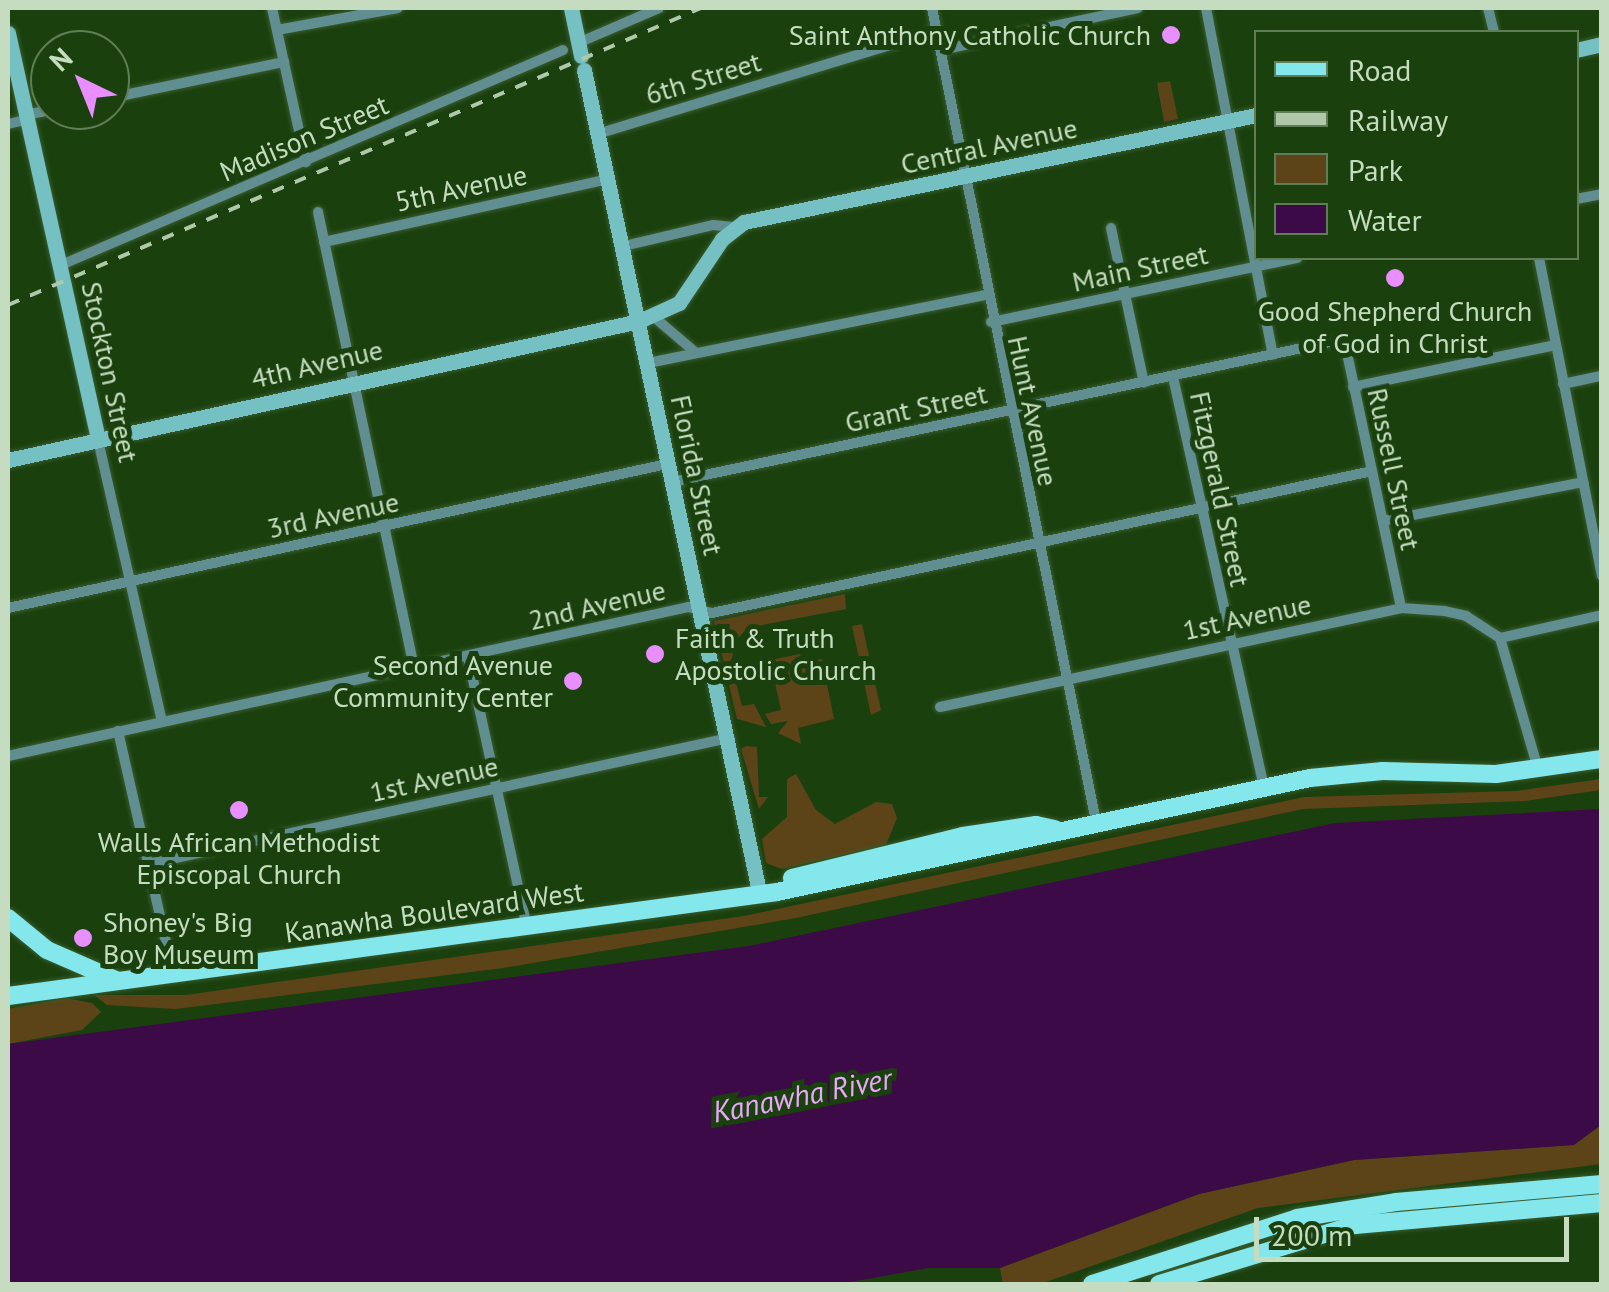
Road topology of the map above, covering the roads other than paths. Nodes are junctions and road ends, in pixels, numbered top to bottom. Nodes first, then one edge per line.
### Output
1 (272, 8) edge
2 (398, 8) edge
3 (572, 8) edge
4 (659, 8) edge
5 (932, 8) edge
6 (1138, 8) edge
7 (1206, 8) edge
8 (276, 30) junction
9 (937, 31) junction
10 (8, 33) edge
11 (941, 50) junction
12 (577, 55) junction
13 (284, 62) junction
14 (130, 94) edge
15 (1254, 115) edge
16 (30, 117) edge
17 (26, 118) junction
18 (1228, 121) junction
19 (8, 124) edge
20 (597, 134) junction
21 (306, 162) junction
22 (963, 176) junction
23 (608, 179) junction
24 (318, 212) dead end
25 (733, 227) junction
26 (1110, 228) dead end
27 (324, 242) junction
28 (624, 246) junction
29 (1254, 256) edge
30 (1255, 260) edge
31 (1287, 260) edge
32 (1539, 260) edge
33 (61, 265) junction
34 (1256, 266) junction
35 (986, 295) junction
36 (1124, 296) junction
37 (646, 319) junction
38 (992, 322) junction
39 (1344, 340) joint
40 (1556, 346) junction
41 (695, 352) junction
42 (1273, 355) junction
43 (648, 362) junction
44 (1602, 376) edge
45 (1173, 377) junction
46 (354, 381) junction
47 (1144, 383) junction
48 (1564, 384) junction
49 (1353, 386) junction
50 (1011, 411) junction
51 (98, 440) junction
52 (8, 460) edge
53 (667, 464) junction
54 (1372, 471) junction
55 (672, 482) junction
56 (1583, 482) junction
57 (1203, 506) junction
58 (1383, 521) junction
59 (385, 527) junction
60 (1036, 543) junction
61 (1602, 576) edge
62 (129, 580) junction
63 (8, 608) edge
64 (1401, 608) junction
65 (700, 610) junction
66 (1602, 615) edge
67 (1500, 638) junction
68 (1230, 644) junction
69 (468, 657) junction
70 (414, 667) junction
71 (1068, 680) junction
72 (940, 707) dead end
73 (162, 722) junction
74 (118, 731) junction
75 (729, 738) junction
76 (8, 756) edge
77 (1602, 759) edge
78 (1538, 769) junction
79 (1264, 786) junction
80 (498, 788) junction
81 (1096, 821) junction
82 (148, 864) junction
83 (759, 891) junction
84 (8, 918) edge
85 (527, 929) junction
86 (73, 963) junction
87 (173, 975) junction
88 (116, 980) junction
89 (58, 988) junction
90 (8, 996) edge
91 (1602, 1184) edge
92 (1602, 1203) edge
93 (1092, 1284) edge
94 (1158, 1284) edge

1 - 8 street
2 - 8 street
3 - 12 street, Florida Street
4 - 12 street, Madison Street
5 - 9 street, Hunt Avenue
6 - 11 street
7 - 18 street
8 - 13 street
9 - 11 street, Hunt Avenue
9 - 20 street, 6th Street
10 - 17 street, Stockton Street
11 - 22 street, Hunt Avenue
12 - 20 street, Florida Street
12 - 21 street, Madison Street
13 - 14 street
13 - 21 street
15 - 18 street, Central Avenue
16 - 17 street
17 - 19 street
17 - 33 street, Stockton Street
18 - 22 street, Central Avenue
18 - 29 street
20 - 23 street, Florida Street
21 - 33 street, Madison Street
22 - 25 street, Central Avenue
22 - 35 street, Hunt Avenue
23 - 27 street, 5th Avenue
23 - 28 street, Florida Street
24 - 27 street
25 - 28 street, Central Avenue
25 - 37 street
26 - 36 street
27 - 46 street
28 - 37 street, Florida Street
30 - 34 street
31 - 34 street, Main Street
32 - 40 street
33 - 51 street, Stockton Street
34 - 36 street, Main Street
34 - 42 street
35 - 38 street, Hunt Avenue
35 - 41 street
36 - 38 street, Main Street
36 - 47 street
37 - 41 street
37 - 43 street, Florida Street
37 - 46 street, 4th Avenue
38 - 50 street, Hunt Avenue
39 - 42 street, Grant Street
39 - 49 street, Russell Street
40 - 48 street
40 - 49 street
41 - 43 street
42 - 45 street, Grant Street
43 - 53 street, Florida Street
44 - 48 street
45 - 47 street, Grant Street
45 - 57 street, Fitzgerald Street
46 - 51 street, 4th Avenue
46 - 59 street
47 - 50 street, Grant Street
48 - 56 street
49 - 54 street, Russell Street
50 - 55 street, Grant Street
50 - 60 street, Hunt Avenue
51 - 52 street, 4th Avenue
51 - 62 street, Stockton Street
53 - 55 street, Florida Street
53 - 59 street, 3rd Avenue
54 - 57 street, 2nd Avenue
54 - 58 street, Russell Street
55 - 65 street, Florida Street
56 - 58 street
56 - 61 street
57 - 60 street, 2nd Avenue
57 - 68 street, Fitzgerald Street
58 - 64 street, Russell Street
59 - 62 street, 3rd Avenue
59 - 70 street
60 - 65 street, 2nd Avenue
60 - 71 street, Hunt Avenue
62 - 63 street, 3rd Avenue
62 - 73 street, Stockton Street
64 - 67 street, 1st Avenue
64 - 68 street, 1st Avenue
65 - 69 street, 2nd Avenue
65 - 75 street, Florida Street
66 - 67 street
67 - 78 street
68 - 71 street, 1st Avenue
68 - 79 street, Fitzgerald Street
69 - 70 street, 2nd Avenue
69 - 80 street
70 - 73 street, 2nd Avenue
71 - 72 street, 1st Avenue
71 - 81 street, Hunt Avenue
73 - 74 street, 2nd Avenue
74 - 76 street, 2nd Avenue
74 - 82 street
75 - 80 street, 1st Avenue
75 - 83 street, Florida Street
77 - 78 main road, Kanawha Boulevard West
78 - 79 main road, Kanawha Boulevard West
79 - 81 main road, Kanawha Boulevard West
80 - 82 street, 1st Avenue
80 - 85 street
81 - 83 main road, Kanawha Boulevard West
82 - 87 street
83 - 85 main road, Kanawha Boulevard West
84 - 86 main road, Kanawha Boulevard West
85 - 87 main road, Kanawha Boulevard West
86 - 88 main road, Kanawha Boulevard West
86 - 89 main road
87 - 88 main road, Kanawha Boulevard West
88 - 89 main road, Kanawha Boulevard West
89 - 90 main road, Kanawha Boulevard West
91 - 93 main road
92 - 94 main road

